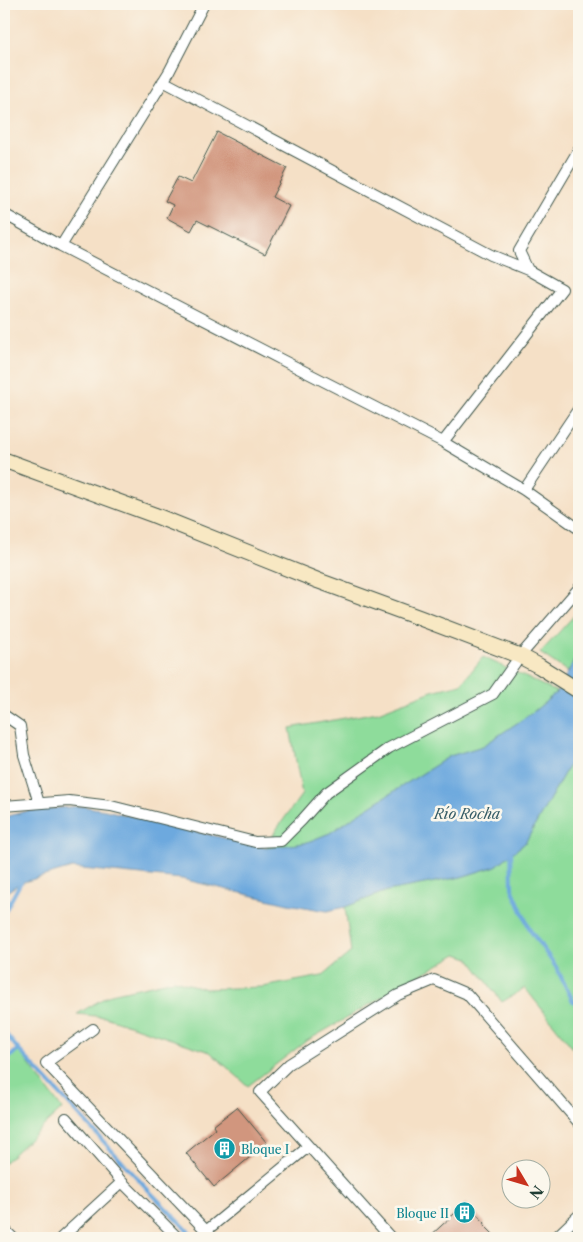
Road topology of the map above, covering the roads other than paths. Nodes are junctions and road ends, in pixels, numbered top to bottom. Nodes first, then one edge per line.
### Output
1 (204, 4) edge
2 (163, 81) junction
3 (579, 149) edge
4 (4, 214) edge
5 (61, 246) junction
6 (528, 270) junction
7 (579, 408) edge
8 (443, 442) junction
9 (4, 460) edge
10 (524, 490) junction
11 (579, 529) edge
12 (579, 588) edge
13 (520, 656) junction
14 (579, 691) edge
15 (4, 714) edge
16 (40, 803) junction
17 (4, 806) edge
18 (93, 1029) dead end
19 (66, 1118) dead end
20 (579, 1123) edge
21 (308, 1147) junction
22 (122, 1182) junction
23 (579, 1215) edge
24 (4, 1229) edge
25 (210, 1235) edge
26 (14, 1238) edge
27 (61, 1238) edge
28 (178, 1238) edge
29 (391, 1238) edge
30 (555, 1238) edge

1 - 2 street
2 - 5 street
2 - 6 street
3 - 6 street
4 - 5 street
5 - 8 street
6 - 8 street
7 - 10 street
8 - 10 street
9 - 13 main road
10 - 11 street
12 - 13 street
13 - 14 main road
13 - 16 street
15 - 16 street
16 - 17 street
18 - 25 street
19 - 22 street
20 - 21 street
21 - 25 street
21 - 29 street
22 - 27 street
22 - 28 street
23 - 30 street
24 - 26 street

